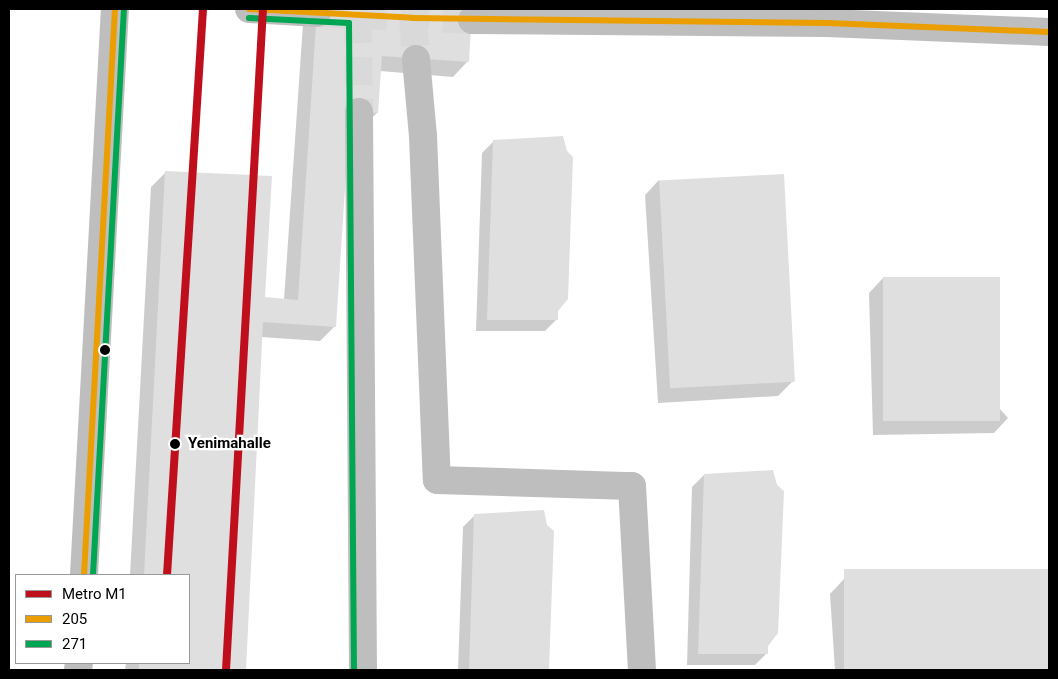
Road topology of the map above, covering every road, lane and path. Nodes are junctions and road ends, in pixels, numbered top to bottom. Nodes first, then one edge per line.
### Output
1 (115, 9) edge
2 (249, 9) edge
3 (302, 11) edge
4 (472, 20) tunnel mouth
5 (1049, 32) edge
6 (416, 59) tunnel mouth
7 (359, 112) tunnel mouth
8 (84, 574) edge
9 (363, 670) edge
10 (642, 670) edge

1 - 8 street
2 - 3 street
4 - 5 street
6 - 10 street
7 - 9 street

